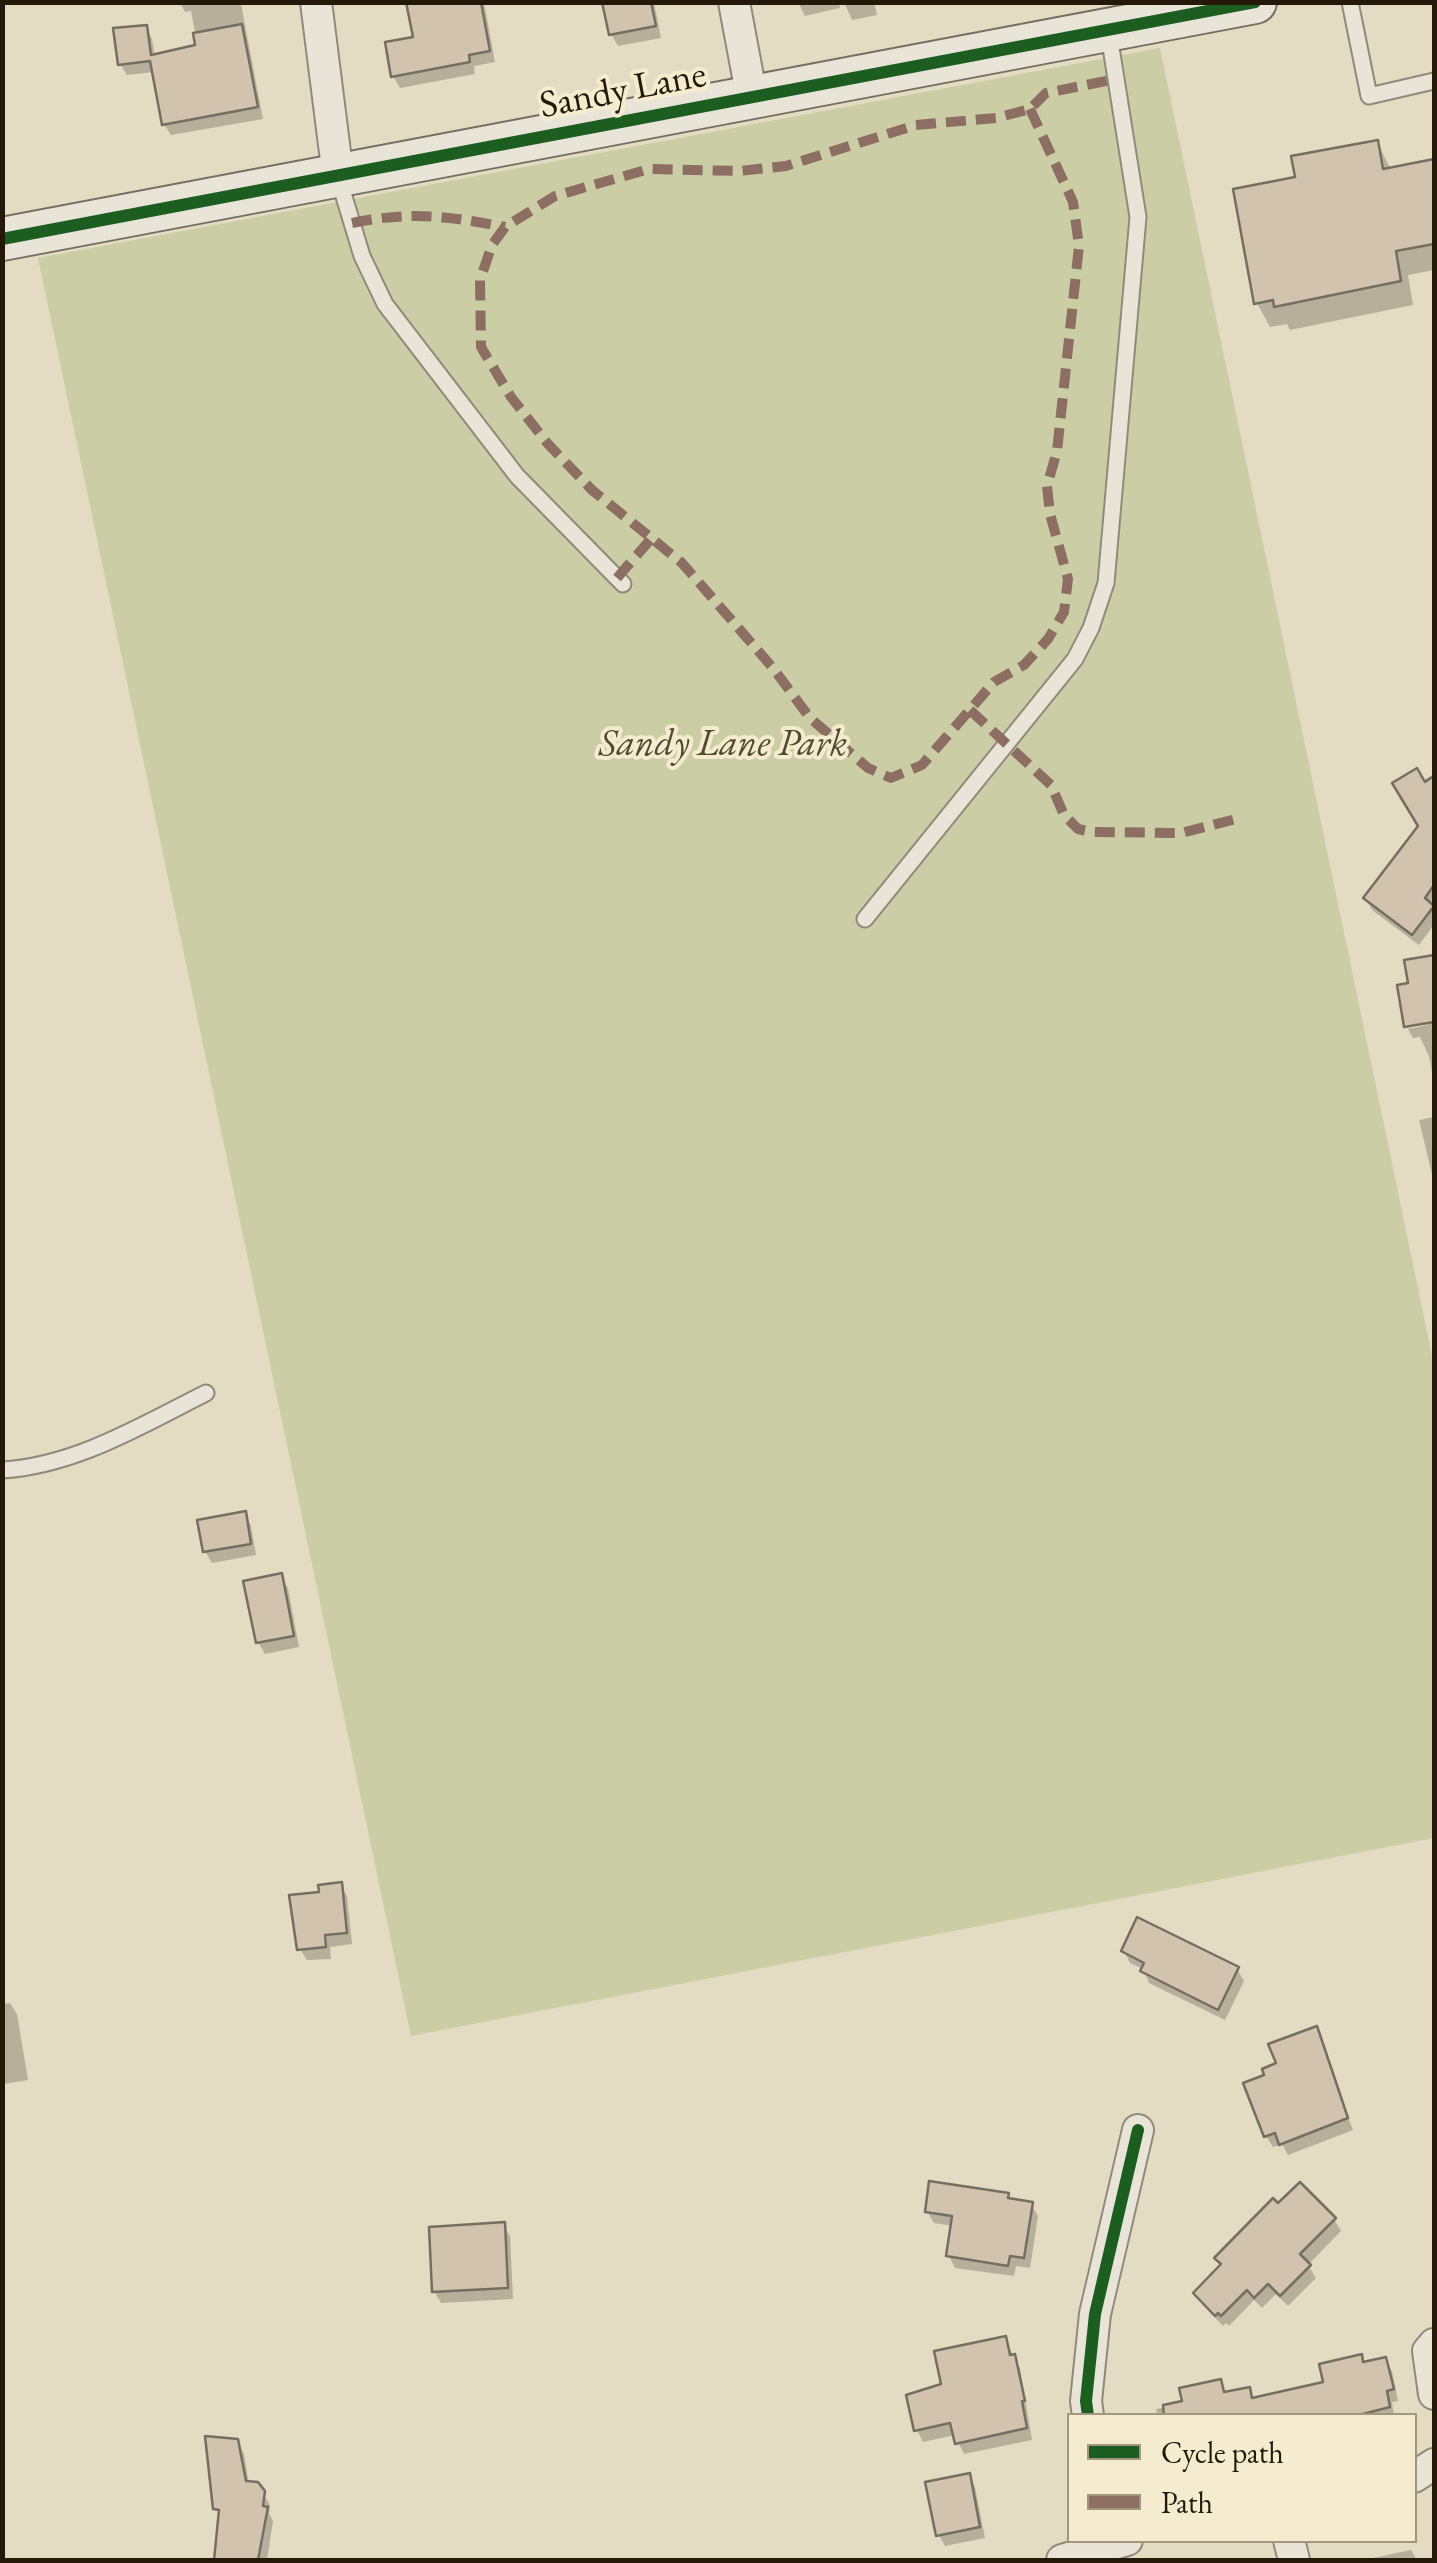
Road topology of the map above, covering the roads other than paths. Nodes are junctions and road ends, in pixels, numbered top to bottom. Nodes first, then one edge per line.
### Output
1 (316, 2) edge
2 (734, 2) edge
3 (1255, 2) edge
4 (1350, 2) edge
5 (1119, 20) edge
6 (1434, 82) edge
7 (752, 98) junction
8 (338, 176) junction
9 (16, 236) edge
10 (623, 584) dead end
11 (865, 918) dead end
12 (206, 1393) dead end
13 (2, 1470) edge
14 (1138, 2130) dead end
15 (1434, 2344) edge
16 (1434, 2394) edge
17 (1088, 2413) edge
18 (1113, 2543) edge
19 (1062, 2560) edge

1 - 8 street
2 - 7 street
3 - 5 street, Sandy Lane
4 - 6 lane
5 - 7 street, Sandy Lane
5 - 11 lane
7 - 8 street, Sandy Lane
8 - 9 street, Sandy Lane
8 - 10 lane
12 - 13 lane
14 - 17 street
15 - 16 street
18 - 19 street

